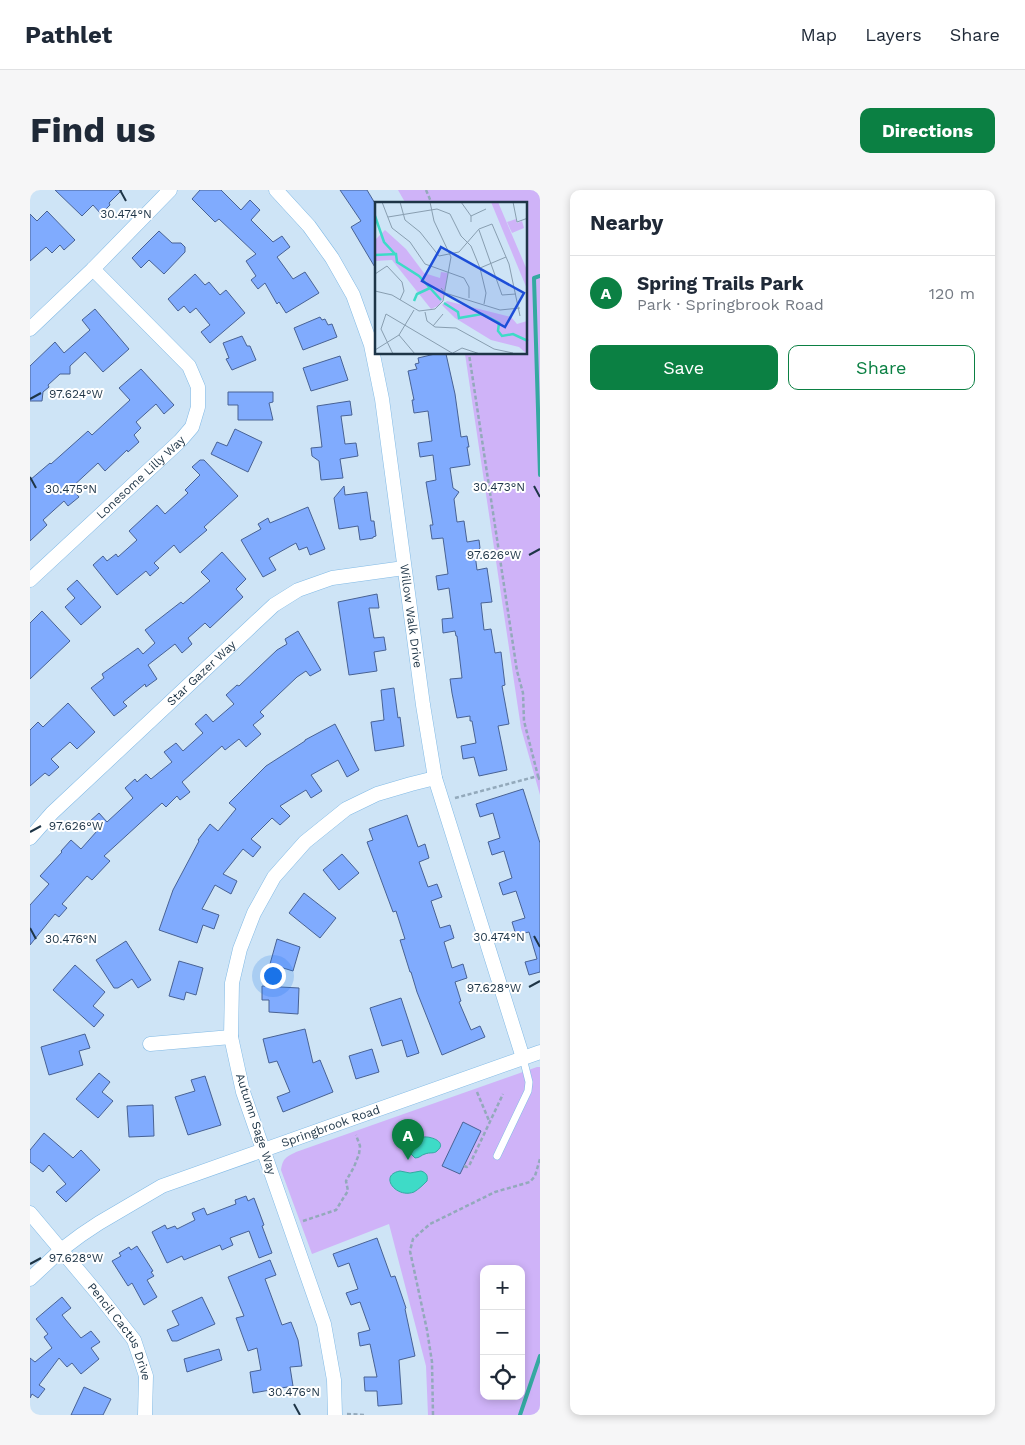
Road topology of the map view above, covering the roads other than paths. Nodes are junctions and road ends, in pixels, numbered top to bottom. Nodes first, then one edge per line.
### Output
1 (170, 190) edge
2 (276, 190) edge
3 (93, 269) junction
4 (30, 330) edge
5 (404, 568) junction
6 (30, 580) edge
7 (435, 778) junction
8 (30, 838) edge
9 (232, 1037) junction
10 (150, 1044) dead end
11 (540, 1052) edge
12 (523, 1058) junction
13 (263, 1150) junction
14 (497, 1156) dead end
15 (30, 1213) edge
16 (61, 1250) junction
17 (30, 1279) edge
18 (341, 1414) edge
19 (145, 1415) edge

1 - 3 street
2 - 5 street, Willow Walk Drive
3 - 4 street
3 - 6 street, Lonesome Lilly Way
5 - 7 street, Willow Walk Drive
5 - 8 street, Star Gazer Way
7 - 9 street, Autumn Sage Way
7 - 12 street, Willow Walk Drive
9 - 10 street
9 - 13 street, Autumn Sage Way
11 - 12 street, Springbrook Road
12 - 13 street, Springbrook Road
12 - 14 lane
13 - 16 street, Springbrook Road
13 - 18 street, Autumn Sage Way
15 - 16 street, Pencil Cactus Drive
16 - 17 street, Springbrook Road
16 - 19 street, Pencil Cactus Drive

